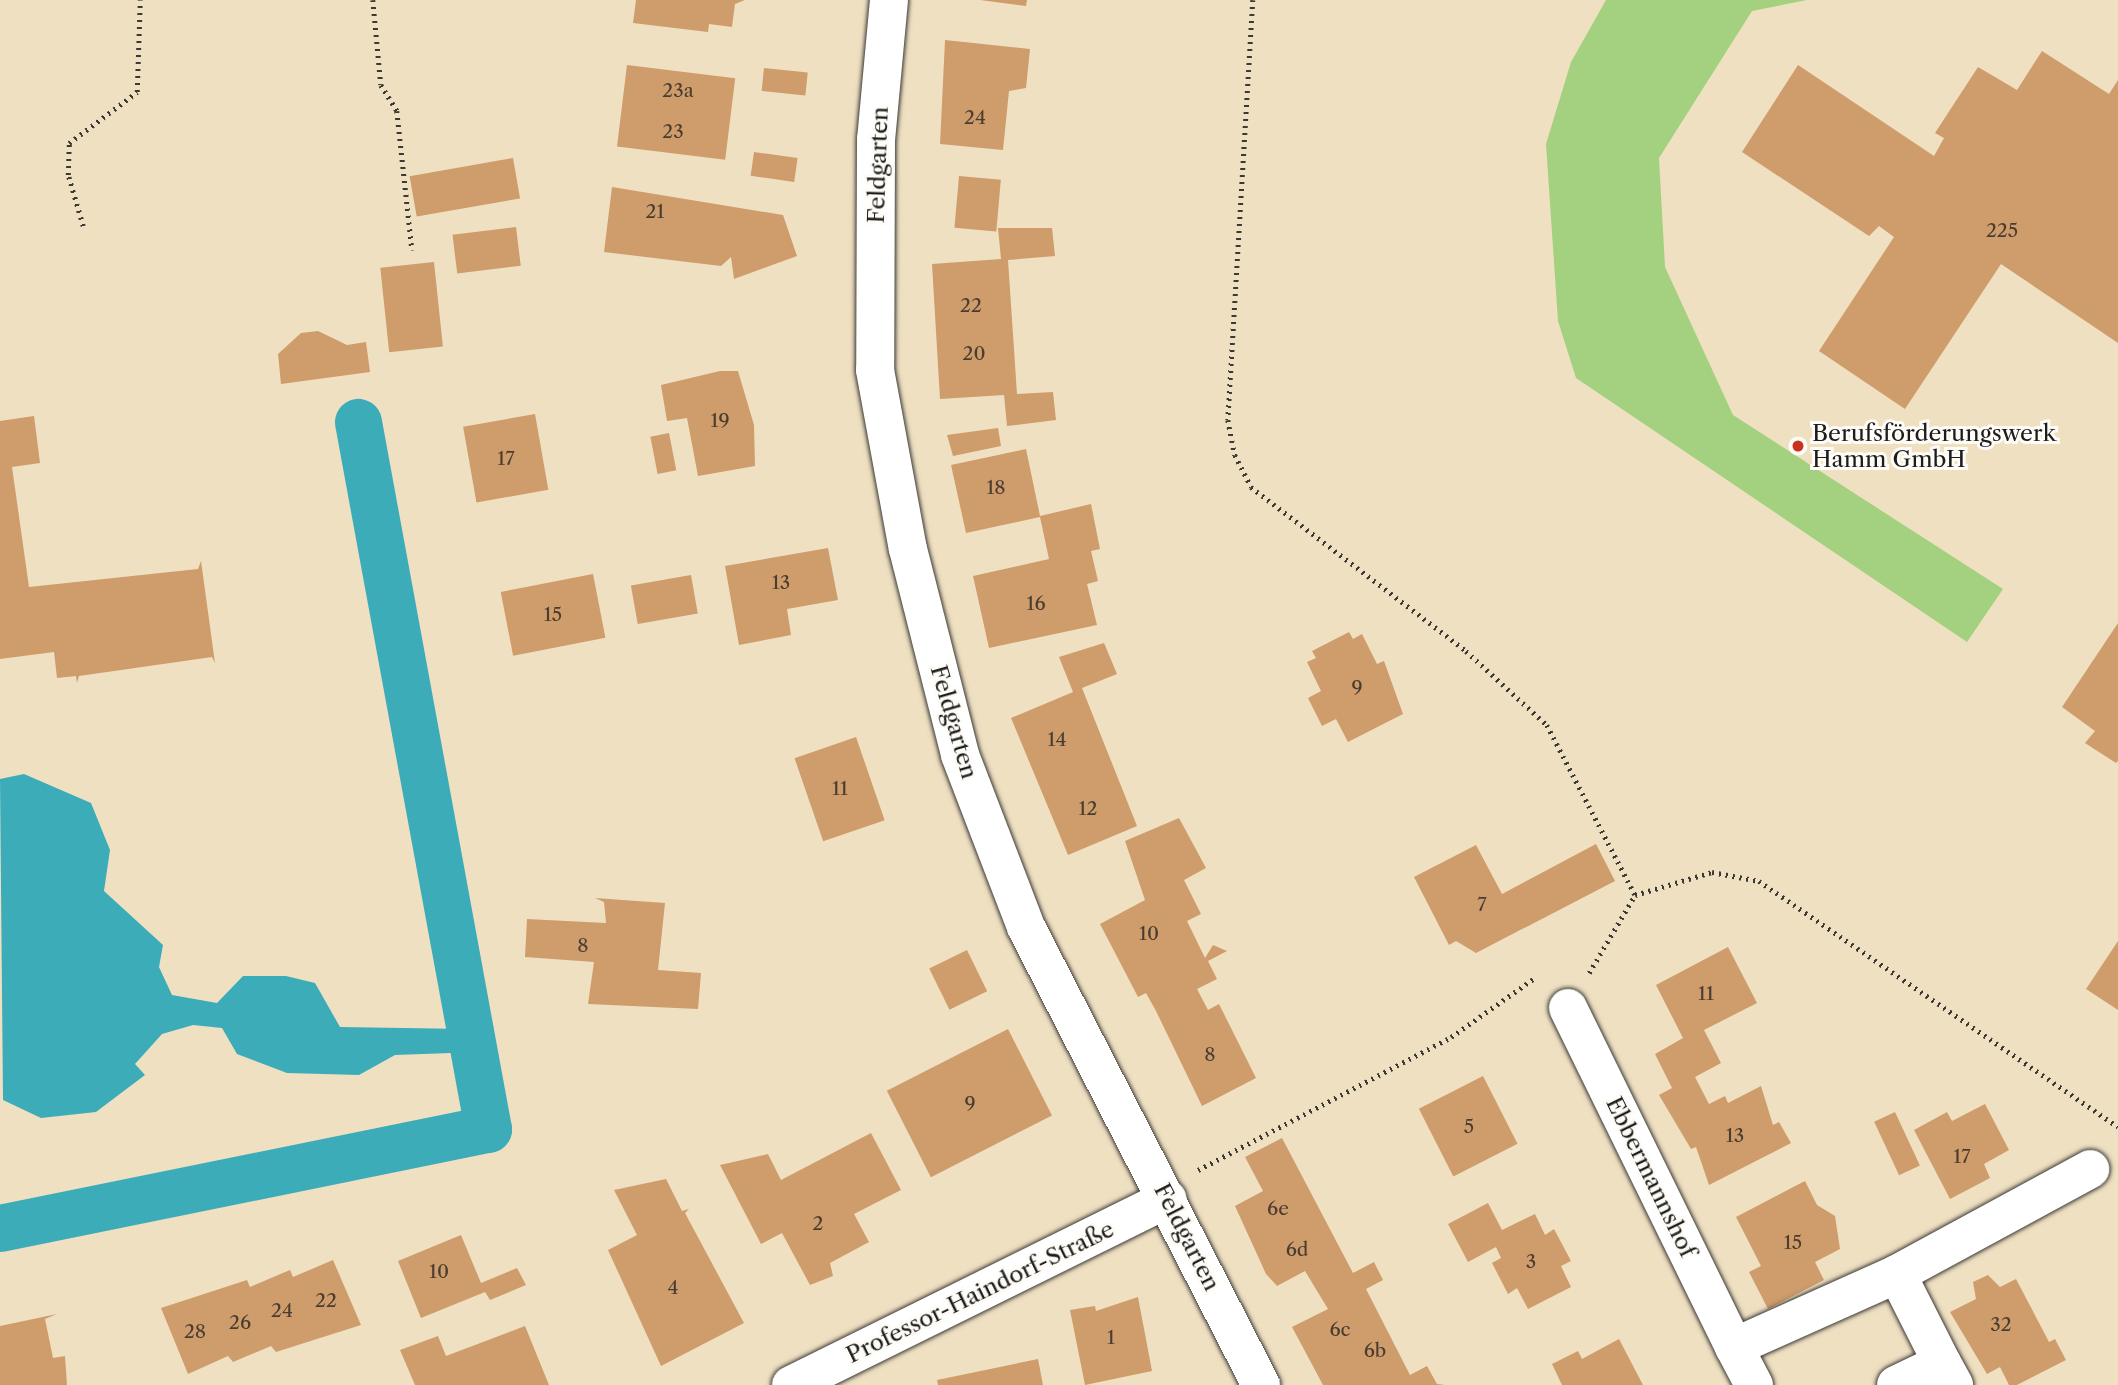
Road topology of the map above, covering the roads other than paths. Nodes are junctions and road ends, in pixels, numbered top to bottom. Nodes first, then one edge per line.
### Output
1 (888, 0) edge
2 (1568, 1008) road end
3 (2090, 1169) dead end
4 (1165, 1193) junction
5 (1897, 1274) junction
6 (1734, 1347) junction
7 (1948, 1374) edge
8 (791, 1385) edge
9 (1261, 1385) edge
10 (1754, 1385) edge
11 (1896, 1385) edge

1 - 4 street, Feldgarten
2 - 6 street, Ebbermannshof
3 - 5 street
4 - 8 street, Professor-Haindorf-Straße
4 - 9 street, Feldgarten
5 - 6 street
5 - 7 street
6 - 10 street, Ebbermannshof
7 - 11 street

